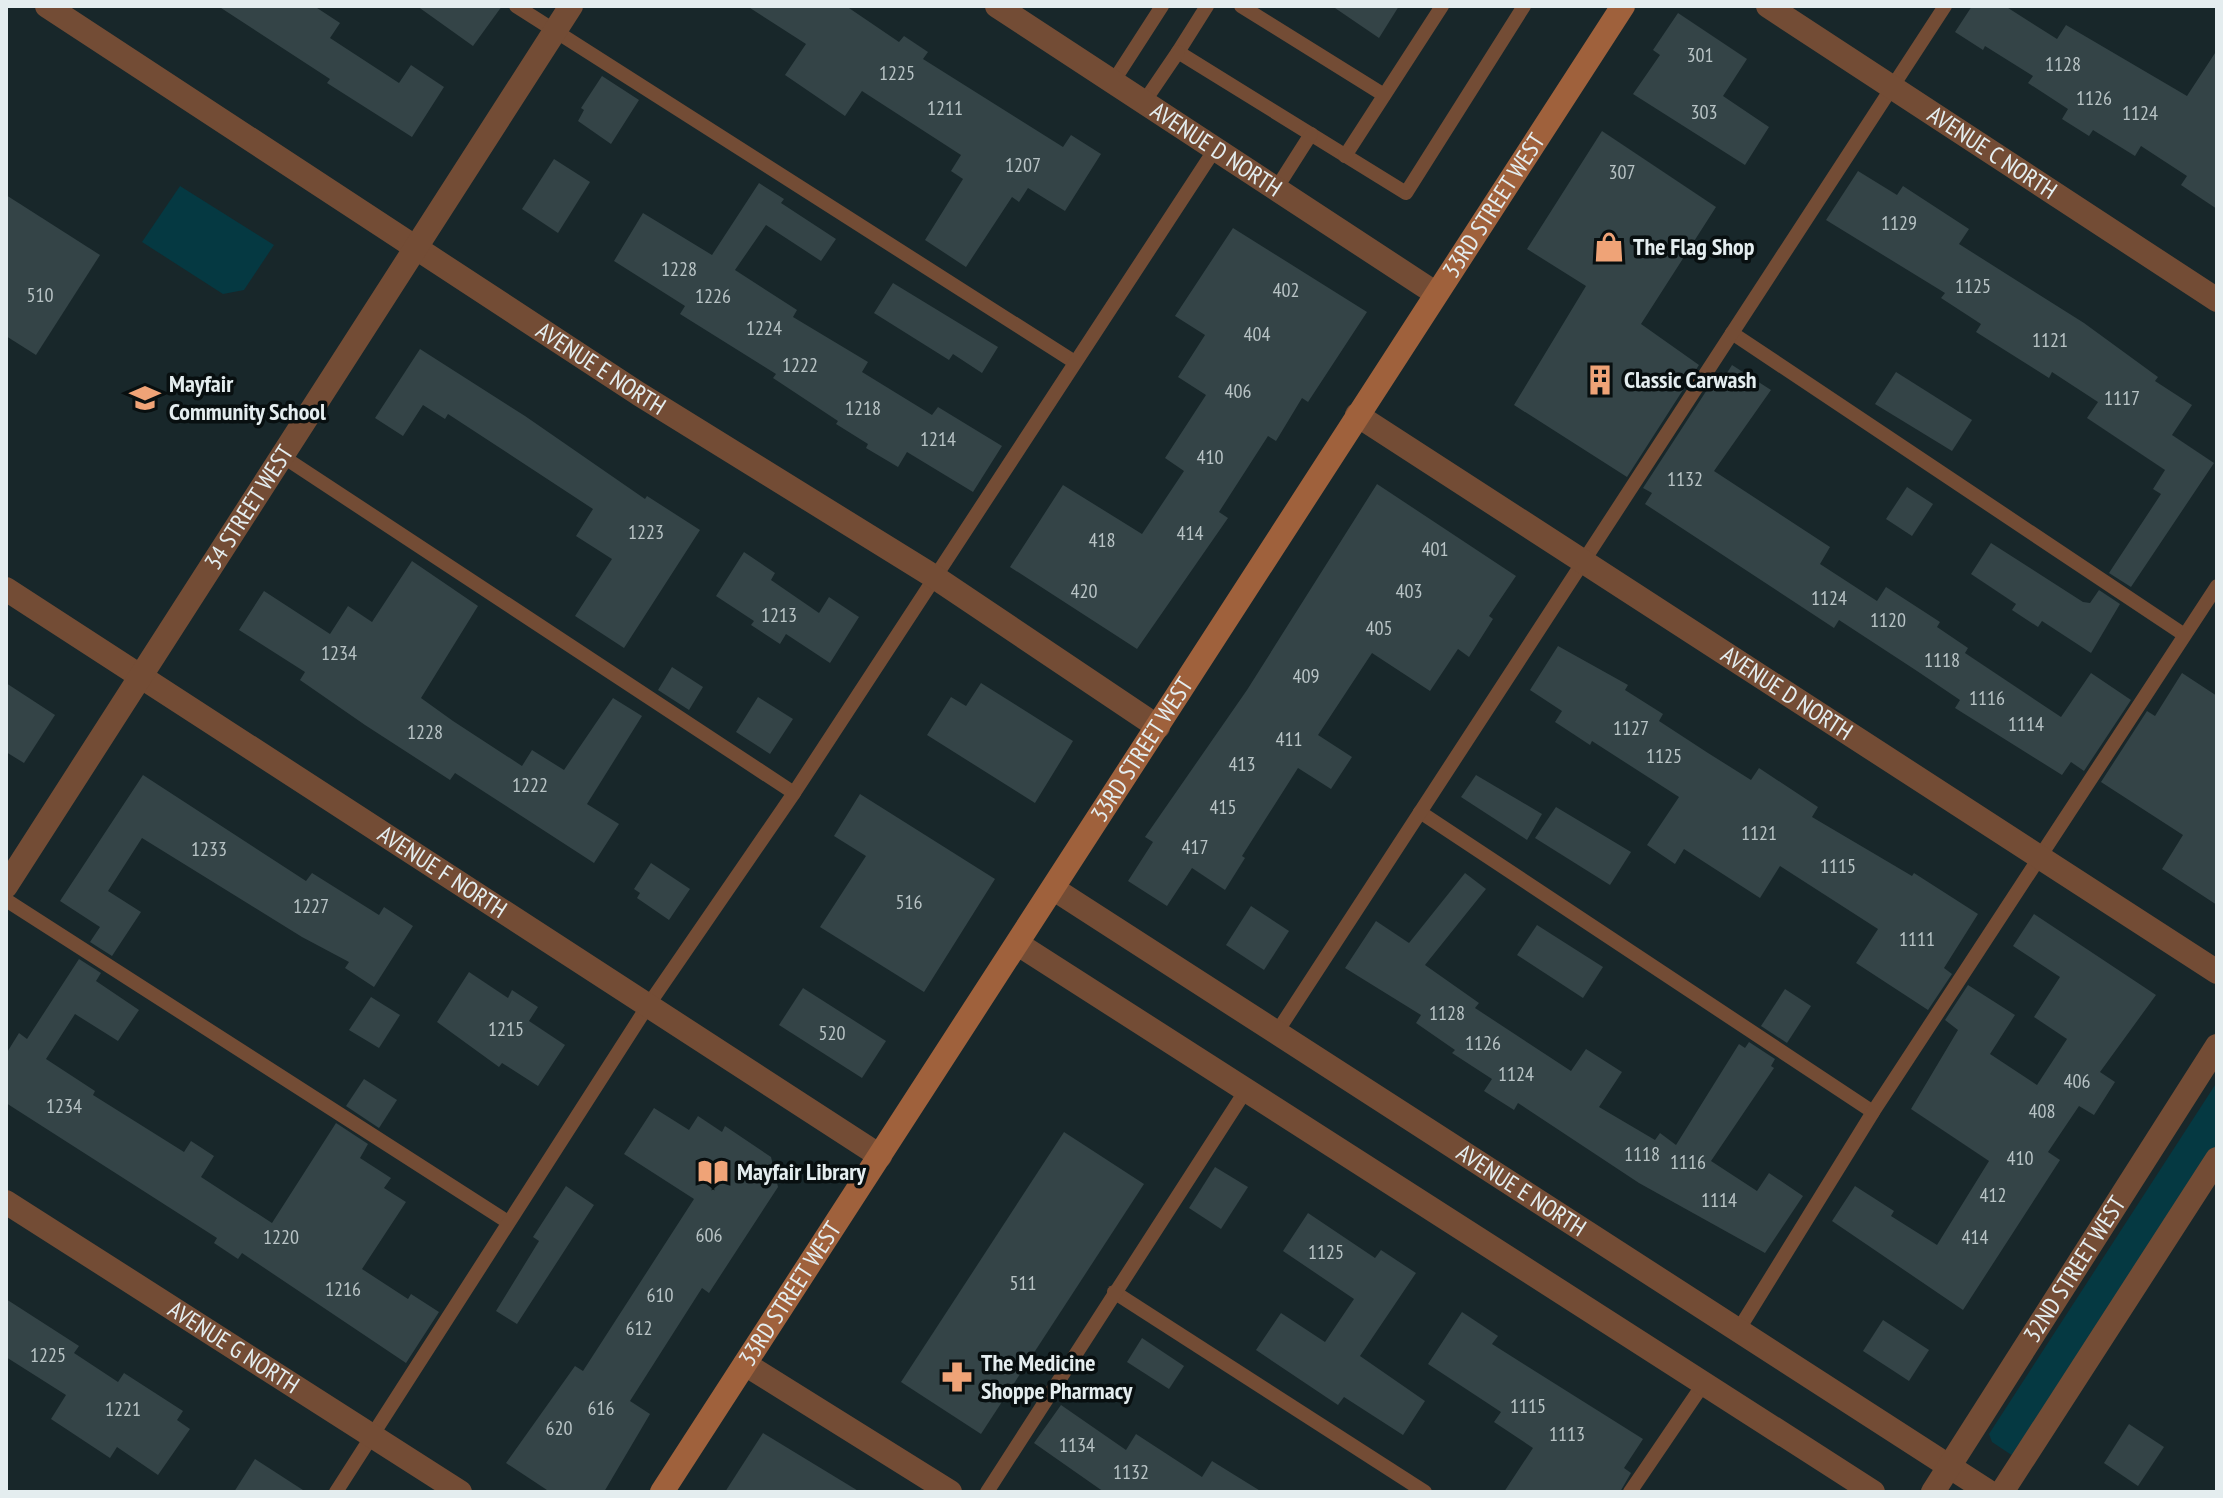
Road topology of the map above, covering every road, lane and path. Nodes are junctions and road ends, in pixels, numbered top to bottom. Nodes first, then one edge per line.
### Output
1 (47, 6) edge
2 (516, 6) edge
3 (571, 6) edge
4 (997, 6) edge
5 (1162, 6) edge
6 (1207, 6) edge
7 (1241, 6) edge
8 (1442, 6) edge
9 (1524, 6) edge
10 (1623, 6) edge
11 (1768, 6) edge
12 (1945, 6) edge
13 (554, 31) junction
14 (1178, 52) junction
15 (1113, 82) junction
16 (1894, 86) junction
17 (1384, 95) junction
18 (1144, 102) junction
19 (1311, 134) junction
20 (1215, 149) junction
21 (1345, 156) junction
22 (1276, 189) junction
23 (417, 246) junction
24 (1435, 293) junction
25 (2217, 300) edge
26 (1732, 333) junction
27 (1073, 361) junction
28 (1357, 415) junction
29 (282, 456) junction
30 (1583, 560) junction
31 (933, 576) junction
32 (2217, 586) edge
33 (6, 589) edge
34 (2183, 634) junction
35 (140, 676) junction
36 (1158, 727) junction
37 (794, 793) junction
38 (1420, 812) junction
39 (2041, 857) junction
40 (6, 886) edge
41 (1054, 889) junction
42 (6, 900) edge
43 (1018, 944) junction
44 (2217, 972) edge
45 (647, 1007) junction
46 (1277, 1032) junction
47 (2217, 1046) edge
48 (1246, 1090) junction
49 (1873, 1112) junction
50 (880, 1156) junction
51 (2217, 1159) edge
52 (6, 1202) edge
53 (508, 1222) junction
54 (1114, 1292) junction
55 (1739, 1329) junction
56 (745, 1364) junction
57 (1704, 1383) junction
58 (373, 1435) junction
59 (1949, 1466) junction
60 (336, 1492) edge
61 (460, 1492) edge
62 (662, 1492) edge
63 (950, 1492) edge
64 (987, 1492) edge
65 (1425, 1492) edge
66 (1630, 1492) edge
67 (1873, 1492) edge
68 (1933, 1492) edge
69 (1989, 1492) edge
70 (2002, 1492) edge

1 - 23 street, AVENUE E NORTH
2 - 13 lane
3 - 13 street, 34 STREET WEST
4 - 15 street, AVENUE D NORTH
5 - 15 lane
6 - 14 lane
7 - 17 lane
8 - 17 lane
9 - 21 lane
10 - 24 main road, 33RD STREET WEST
11 - 16 street, AVENUE C NORTH
12 - 16 lane
13 - 23 street, 34 STREET WEST
13 - 27 lane
14 - 18 lane
14 - 19 lane
15 - 18 street, AVENUE D NORTH
16 - 25 street, AVENUE C NORTH
16 - 26 lane
17 - 21 lane
18 - 20 street, AVENUE D NORTH
19 - 21 lane
19 - 22 lane
20 - 22 street, AVENUE D NORTH
20 - 27 lane
22 - 24 street, AVENUE D NORTH
23 - 29 street, 34 STREET WEST
23 - 31 street, AVENUE E NORTH
24 - 28 main road, 33RD STREET WEST
26 - 30 lane
26 - 34 lane
27 - 31 lane
28 - 30 street, AVENUE D NORTH
28 - 36 main road, 33RD STREET WEST
29 - 35 street, 34 STREET WEST
29 - 37 lane
30 - 38 lane
30 - 39 street, AVENUE D NORTH
31 - 36 street, AVENUE E NORTH
31 - 37 lane
32 - 34 lane
33 - 35 street, AVENUE F NORTH
34 - 39 lane
35 - 40 street, 34 STREET WEST
35 - 45 street, AVENUE F NORTH
36 - 41 main road, 33RD STREET WEST
37 - 45 lane
38 - 46 lane
38 - 49 lane
39 - 44 street, AVENUE D NORTH
39 - 49 lane
41 - 43 main road, 33RD STREET WEST
41 - 46 street, AVENUE E NORTH
42 - 53 lane
43 - 48 street
43 - 50 main road, 33RD STREET WEST
45 - 50 street, AVENUE F NORTH
45 - 53 lane
46 - 55 street, AVENUE E NORTH
47 - 59 street, 32ND STREET WEST
48 - 54 lane
48 - 57 street
49 - 55 lane
50 - 56 main road, 33RD STREET WEST
51 - 70 street
52 - 58 street, AVENUE G NORTH
53 - 58 lane
54 - 64 lane
54 - 65 lane
55 - 59 street, AVENUE E NORTH
56 - 62 main road, 33RD STREET WEST
56 - 63 street
57 - 66 lane
57 - 67 street
58 - 60 lane
58 - 61 street, AVENUE G NORTH
59 - 68 street, 32ND STREET WEST
59 - 69 street, AVENUE E NORTH

